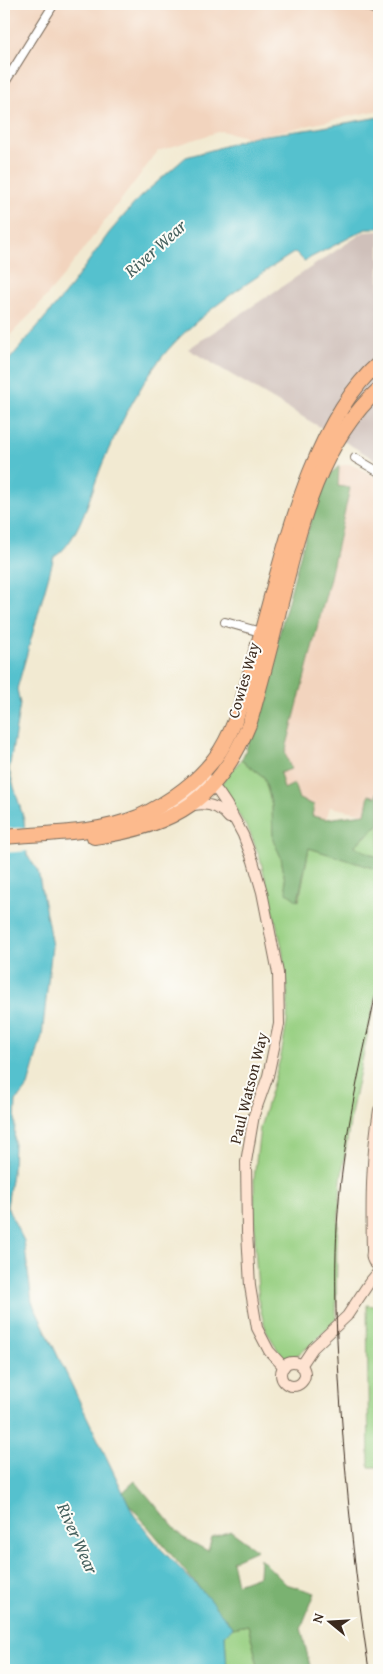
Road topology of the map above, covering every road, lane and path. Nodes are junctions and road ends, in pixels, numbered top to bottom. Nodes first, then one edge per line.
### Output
1 (54, 4) edge
2 (361, 4) edge
3 (379, 11) edge
4 (4, 84) edge
5 (379, 362) edge
6 (379, 389) edge
7 (341, 424) junction
8 (355, 458) dead end
9 (379, 472) edge
10 (225, 622) dead end
11 (268, 634) junction
12 (204, 770) junction
13 (213, 785) junction
14 (187, 807) junction
15 (120, 823) junction
16 (68, 836) junction
17 (4, 837) edge
18 (245, 842) junction
19 (4, 846) edge
20 (379, 1110) edge
21 (372, 1230) junction
22 (379, 1239) edge
23 (376, 1248) edge
24 (378, 1267) edge
25 (301, 1366) junction
26 (284, 1367) junction

1 - 4 street
2 - 3 street
5 - 7 highway
6 - 7 highway
7 - 11 highway, Cowies Way
7 - 11 highway, Cowies Way
8 - 9 street
10 - 11 street
11 - 12 highway, Cowies Way
11 - 13 highway, Cowies Way
12 - 13 main road, Paul Watson Way
12 - 15 highway, Cowies Way
13 - 14 highway, Cowies Way
13 - 15 main road
13 - 18 main road, Paul Watson Way
14 - 16 highway, Cowies Way
14 - 18 main road, Paul Watson Way
15 - 16 highway, Cowies Way
16 - 17 highway
16 - 19 highway
18 - 26 main road, Paul Watson Way
20 - 21 main road
21 - 22 main road
21 - 23 main road
23 - 24 main road
24 - 25 main road
25 - 26 main road
25 - 26 main road

